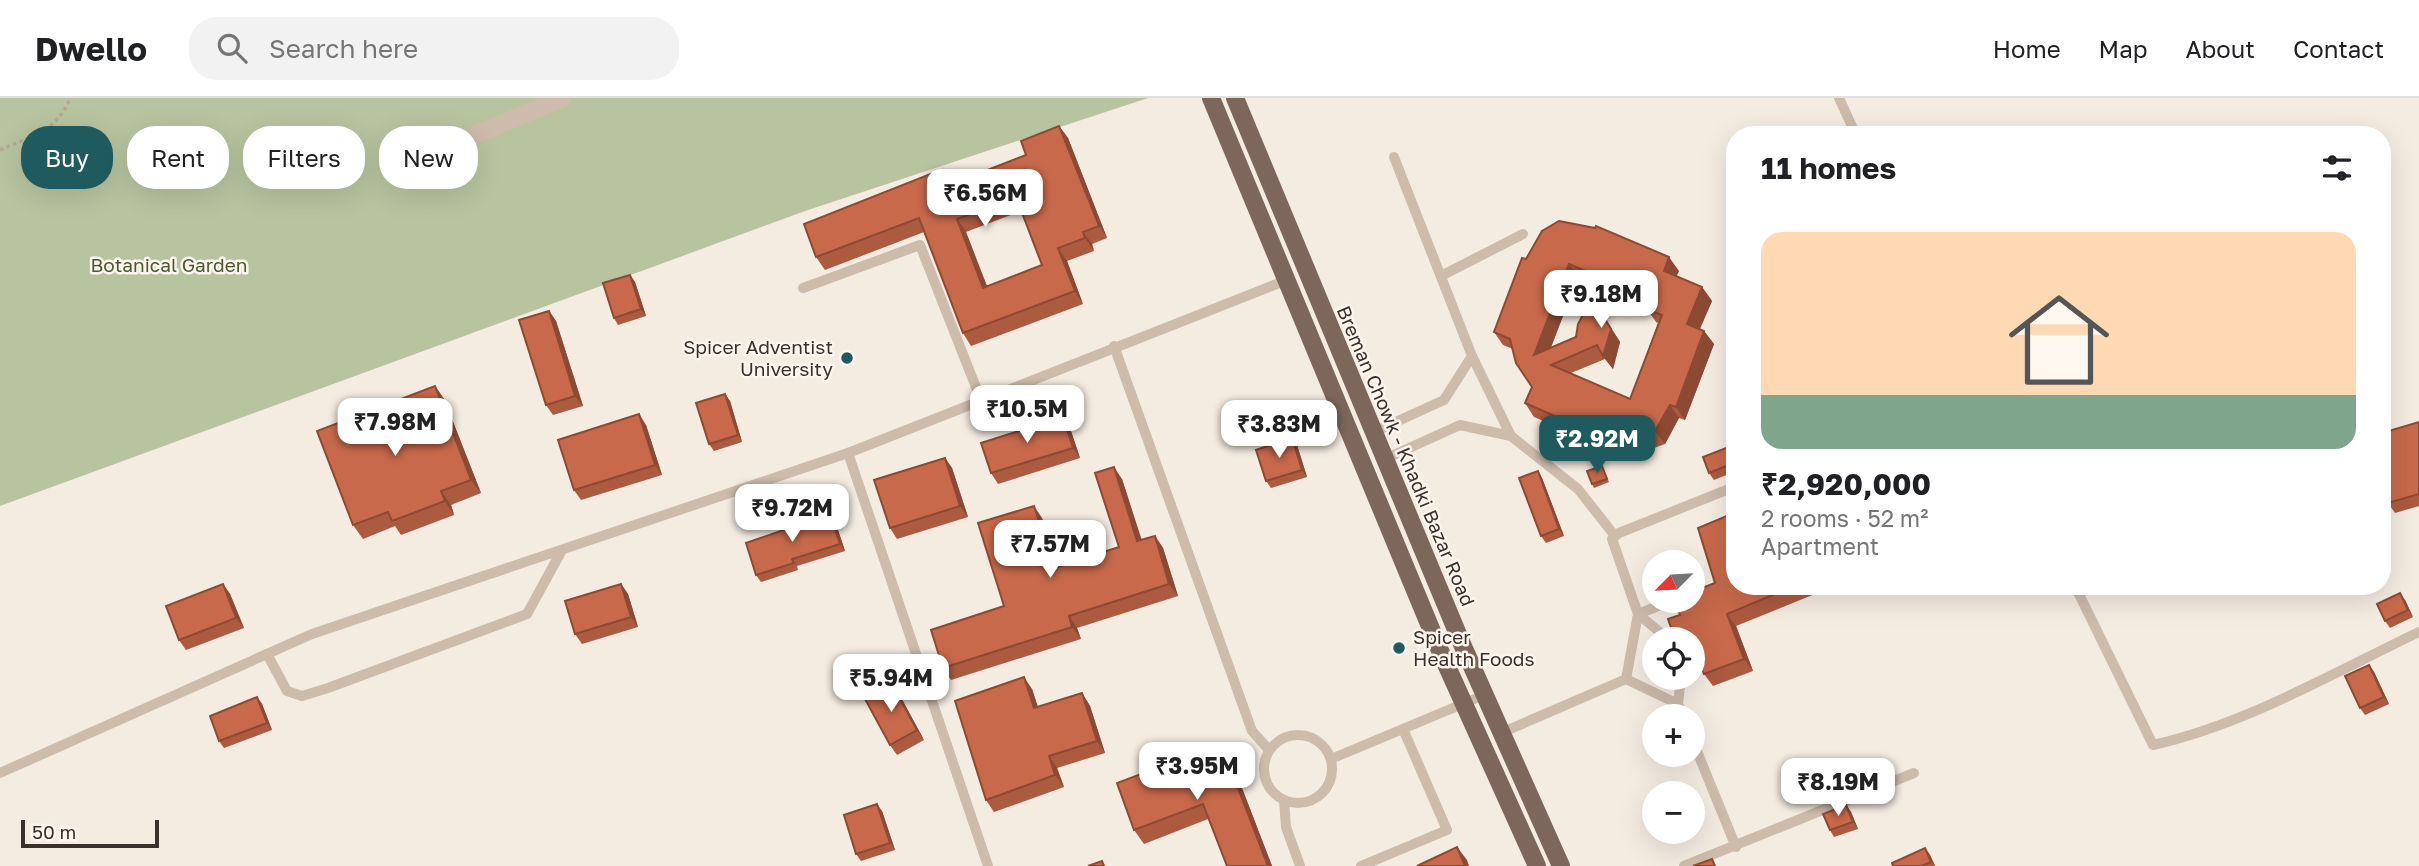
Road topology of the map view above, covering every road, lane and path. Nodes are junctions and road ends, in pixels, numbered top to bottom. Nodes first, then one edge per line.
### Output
1 (69, 98) edge
2 (563, 98) edge
3 (1211, 98) edge
4 (1235, 98) edge
5 (1839, 98) edge
6 (1852, 126) edge
7 (478, 134) edge
8 (0, 150) edge
9 (1394, 157) dead end
10 (1523, 234) dead end
11 (1441, 276) junction
12 (1287, 281) junction
13 (803, 288) dead end
14 (1114, 346) junction
15 (1472, 356) junction
16 (981, 400) junction
17 (1374, 432) junction
18 (1511, 436) junction
19 (848, 453) junction
20 (1385, 459) junction
21 (1726, 490) edge
22 (1615, 536) junction
23 (562, 550) junction
24 (2079, 595) edge
25 (1642, 612) edge
26 (1638, 614) junction
27 (1654, 627) edge
28 (2419, 632) edge
29 (267, 654) junction
30 (1626, 679) junction
31 (1484, 695) junction
32 (1464, 704) junction
33 (1676, 704) edge
34 (1403, 729) junction
35 (1501, 733) junction
36 (1269, 750) junction
37 (1331, 759) junction
38 (1703, 767) edge
39 (0, 773) edge
40 (1914, 773) dead end
41 (1284, 800) junction
42 (1736, 847) junction
43 (988, 866) edge
44 (1300, 866) edge
45 (1361, 866) edge
46 (1537, 866) edge
47 (1561, 866) edge
48 (1684, 866) edge

1 - 8 path
2 - 7 street
3 - 12 main road
4 - 17 main road, Breman Chowk - Khadki Bazar Road
5 - 6 lane
9 - 11 lane
10 - 11 lane
11 - 15 lane
12 - 14 lane
12 - 32 main road
13 - 16 lane
14 - 16 lane
14 - 36 lane
15 - 17 lane
15 - 18 lane
16 - 19 lane
17 - 20 main road, Breman Chowk - Khadki Bazar Road
18 - 20 lane
18 - 22 lane
19 - 23 lane
19 - 43 lane
20 - 31 main road, Breman Chowk - Khadki Bazar Road
21 - 22 lane
22 - 26 lane
23 - 29 lane
23 - 29 lane
24 - 28 lane
25 - 26 lane
26 - 27 lane
26 - 30 lane
29 - 39 lane
30 - 33 lane
30 - 35 lane
31 - 32 lane
31 - 35 main road, Breman Chowk - Khadki Bazar Road
32 - 34 lane
32 - 46 main road
34 - 37 lane
34 - 45 lane
35 - 47 main road, Breman Chowk - Khadki Bazar Road
36 - 37 lane
36 - 41 lane
37 - 41 lane
38 - 42 lane
40 - 42 lane
41 - 44 lane
42 - 48 lane

